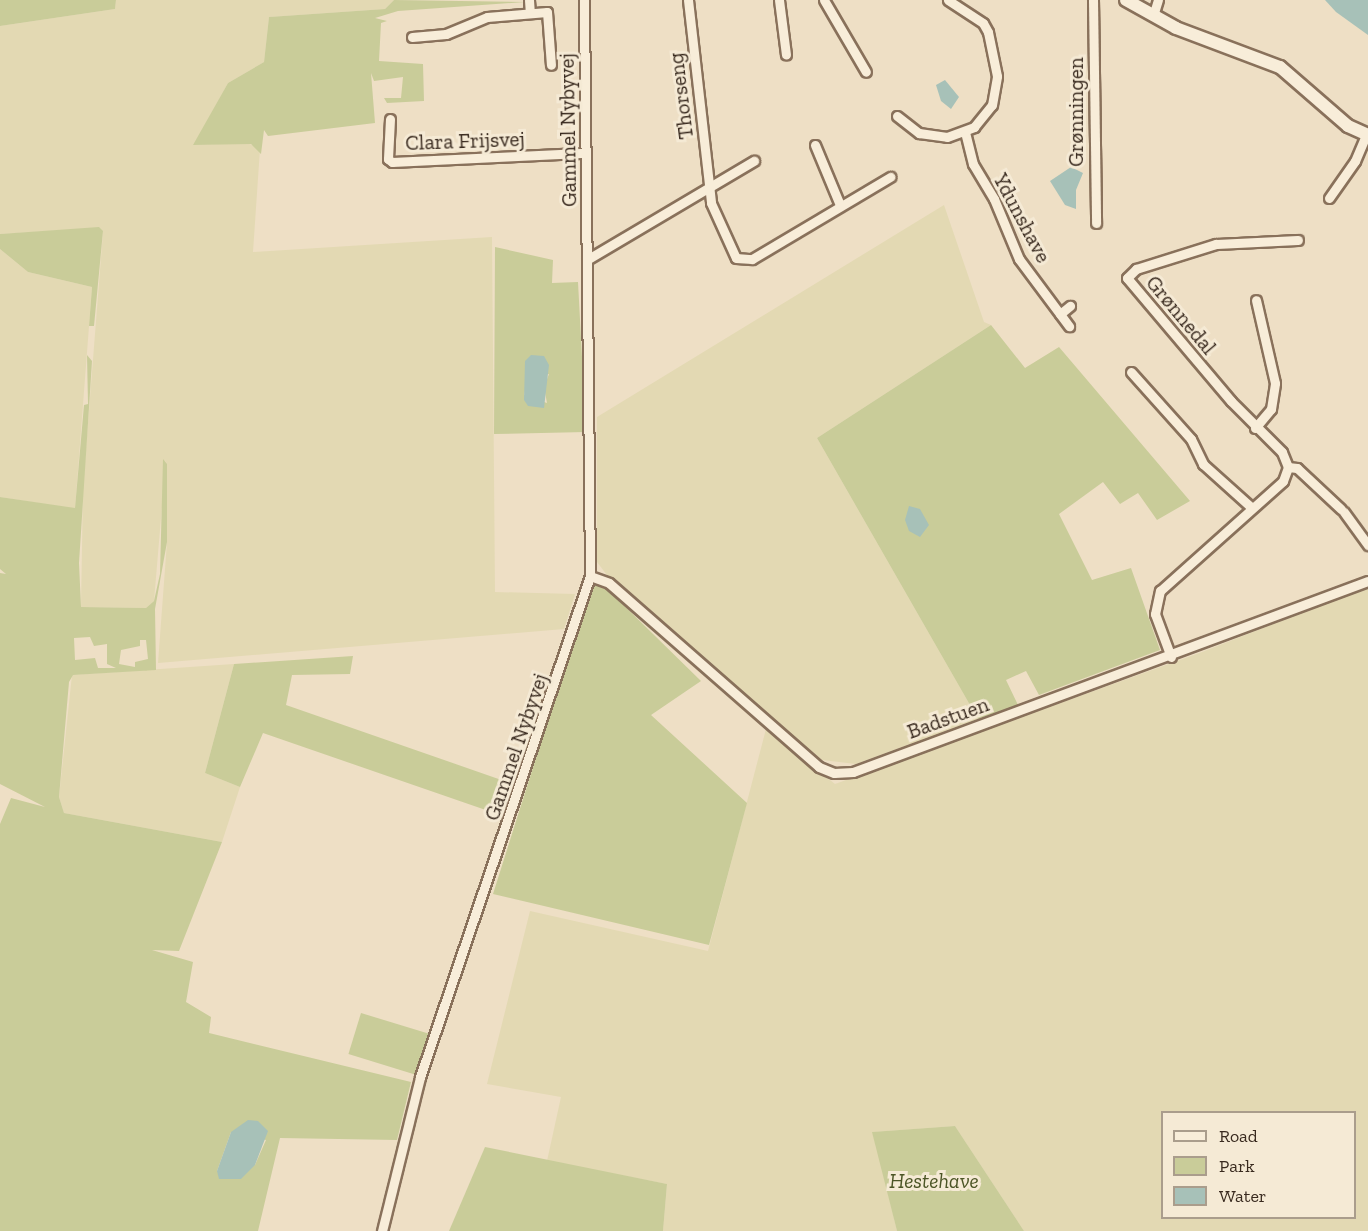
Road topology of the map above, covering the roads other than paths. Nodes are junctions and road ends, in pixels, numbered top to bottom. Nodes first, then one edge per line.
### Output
1 (529, 0) edge
2 (584, 0) edge
3 (688, 0) edge
4 (779, 0) edge
5 (824, 0) edge
6 (948, 0) edge
7 (1093, 0) edge
8 (1126, 0) edge
9 (1158, 0) edge
10 (530, 13) junction
11 (1153, 16) junction
12 (412, 37) dead end
13 (786, 55) dead end
14 (551, 65) dead end
15 (866, 72) dead end
16 (897, 116) dead end
17 (390, 119) dead end
18 (965, 132) junction
19 (1367, 135) edge
20 (815, 145) dead end
21 (586, 153) junction
22 (754, 161) dead end
23 (890, 177) dead end
24 (710, 188) junction
25 (1329, 198) dead end
26 (840, 205) junction
27 (1096, 223) dead end
28 (1298, 240) dead end
29 (588, 259) junction
30 (1256, 300) dead end
31 (1070, 306) dead end
32 (1060, 314) junction
33 (1069, 326) dead end
34 (1131, 372) dead end
35 (1255, 428) junction
36 (1288, 466) junction
37 (1252, 508) junction
38 (1368, 545) edge
39 (590, 576) junction
40 (1368, 581) edge
41 (1171, 657) junction
42 (382, 1231) edge

1 - 10 street
2 - 21 street, Gammel Nybyvej
3 - 24 street, Thorseng
4 - 13 street
5 - 15 street
6 - 18 street
7 - 27 street, Grønningen
8 - 11 street
9 - 11 street
10 - 12 street
10 - 14 street
11 - 19 street
16 - 18 street
17 - 21 street, Clara Frijsvej
18 - 32 street, Ydunshave
19 - 25 street
20 - 26 street
21 - 29 street, Gammel Nybyvej
22 - 24 street
23 - 26 street
24 - 26 street, Thorseng
24 - 29 street
28 - 35 street, Grønnedal
29 - 39 street, Gammel Nybyvej
30 - 35 street
31 - 32 street
32 - 33 street, Ydunshave
34 - 37 street
35 - 36 street, Grønnedal
36 - 37 street
36 - 38 street, Grønnedal
37 - 41 street
39 - 41 street, Badstuen
39 - 42 street, Gammel Nybyvej
40 - 41 street, Badstuen

